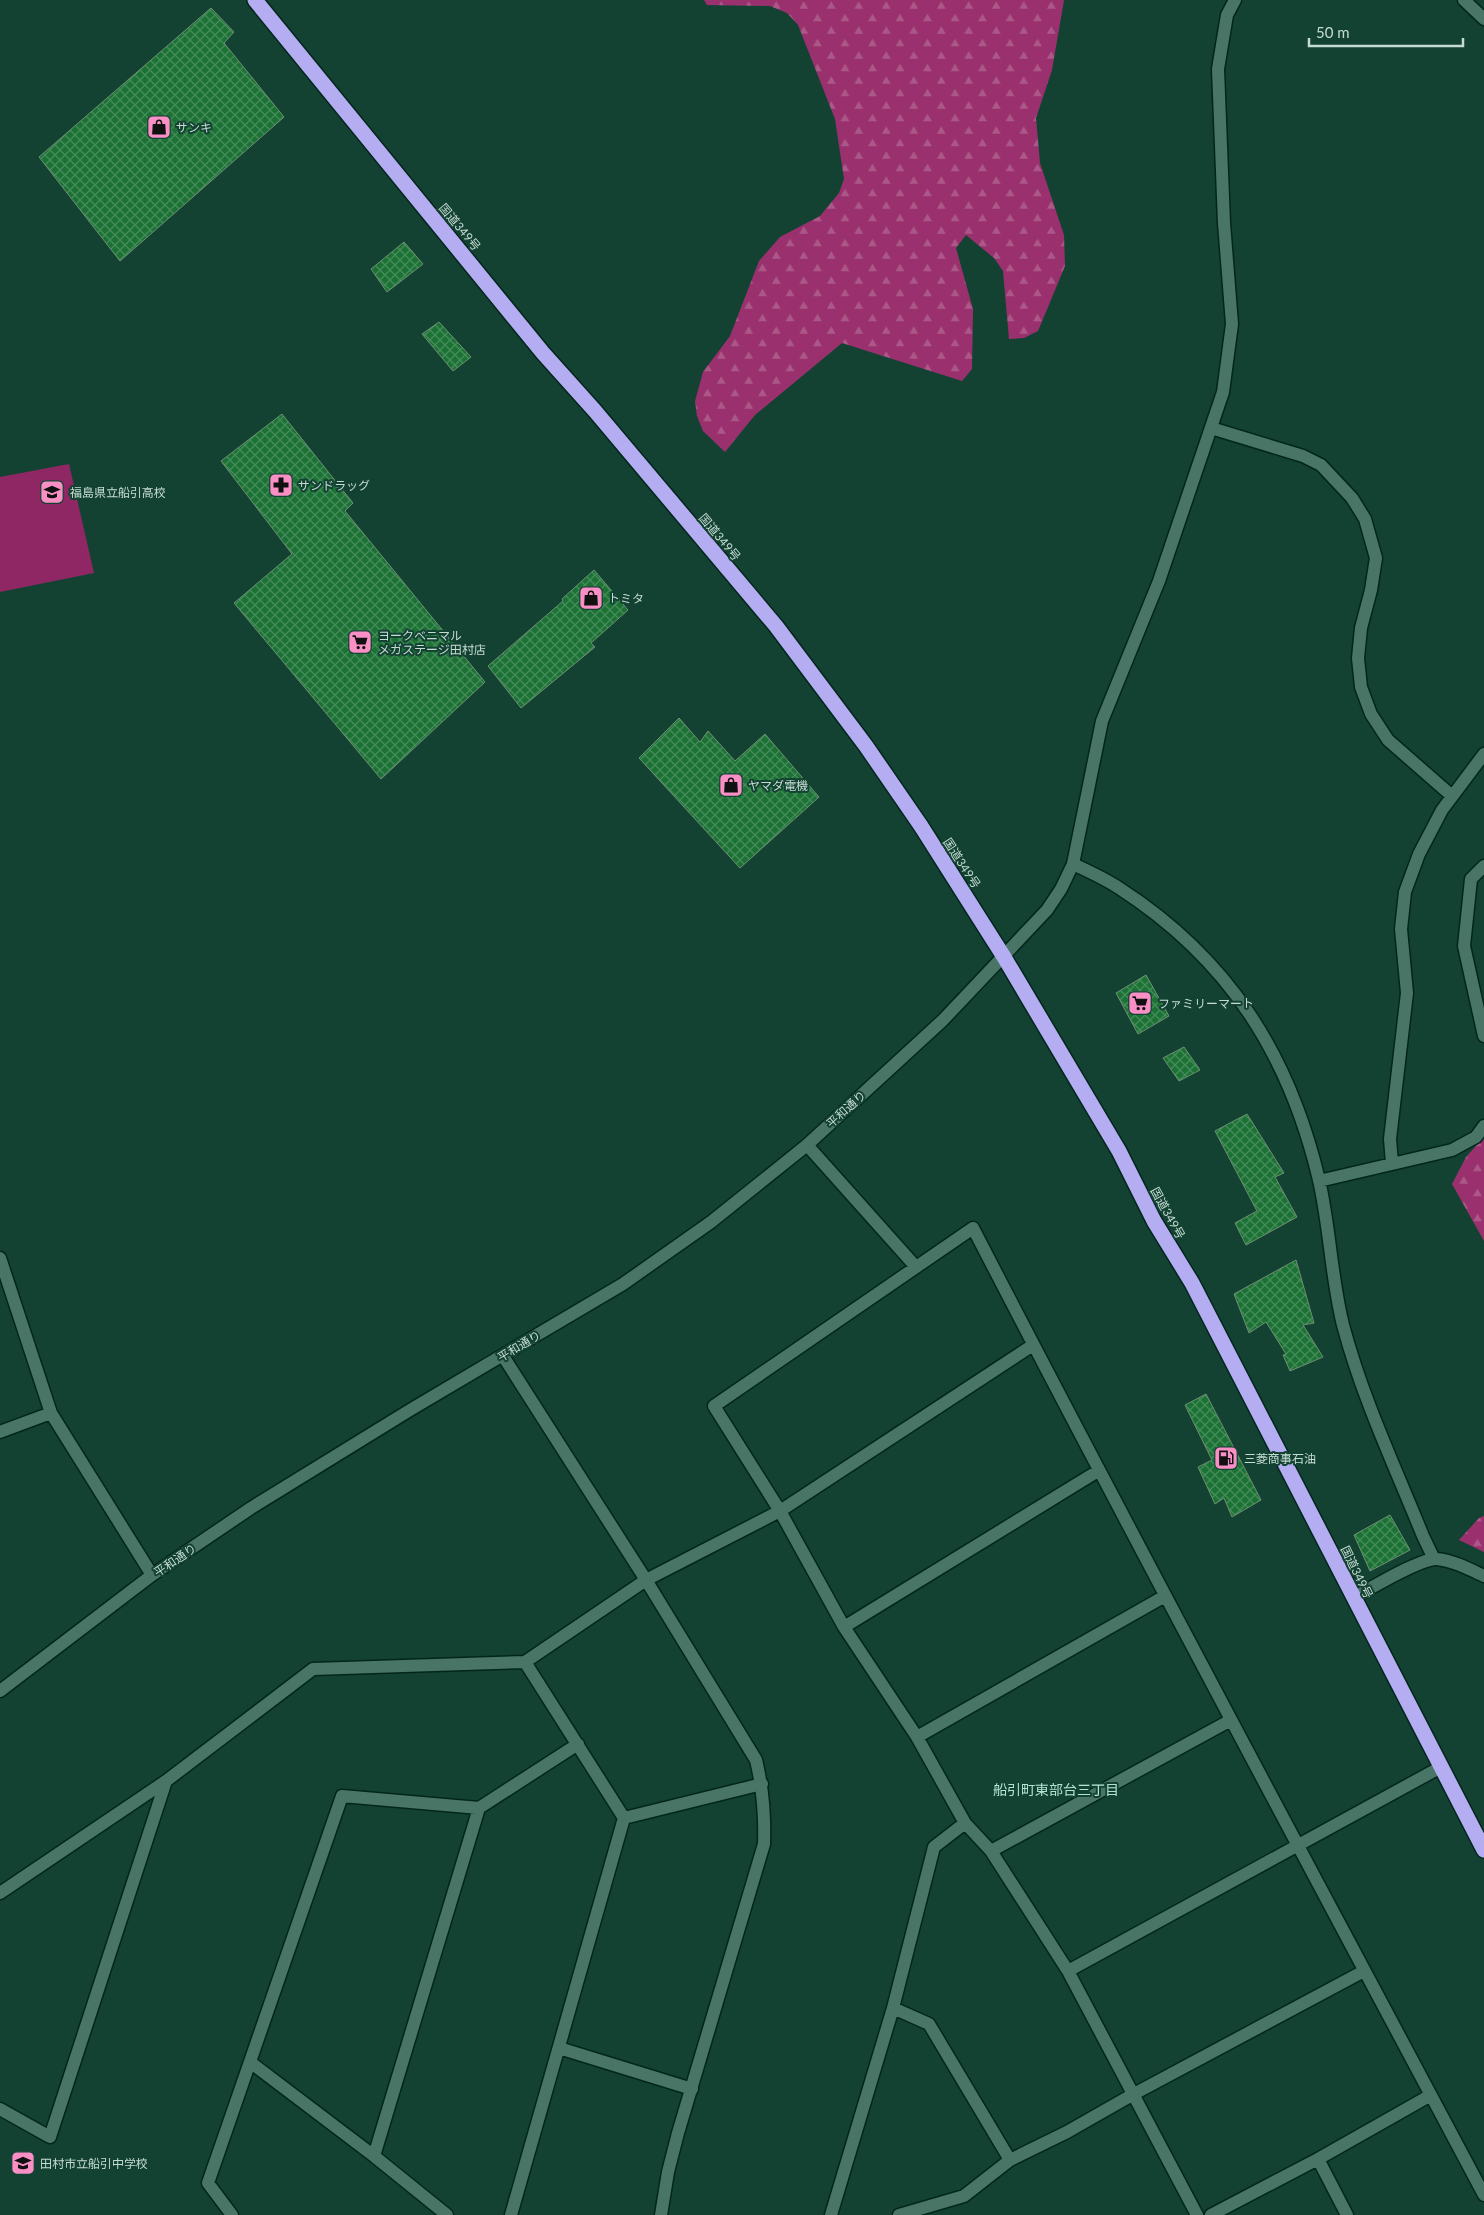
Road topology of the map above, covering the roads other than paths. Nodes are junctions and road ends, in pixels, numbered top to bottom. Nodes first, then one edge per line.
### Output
1 (255, 0) edge
2 (1235, 0) edge
3 (1464, 0) edge
4 (1484, 19) edge
5 (1211, 428) junction
6 (1484, 754) edge
7 (1452, 796) junction
8 (1073, 864) junction
9 (1484, 866) edge
10 (1004, 957) junction
11 (1484, 1036) edge
12 (1484, 1126) edge
13 (806, 1145) junction
14 (1392, 1163) junction
15 (1319, 1182) junction
16 (0, 1258) edge
17 (916, 1267) junction
18 (1033, 1345) junction
19 (503, 1356) junction
20 (51, 1413) junction
21 (0, 1432) edge
22 (1098, 1471) junction
23 (780, 1511) junction
24 (1434, 1559) junction
25 (152, 1575) junction
26 (1484, 1576) edge
27 (646, 1580) junction
28 (1165, 1596) junction
29 (1353, 1598) junction
30 (844, 1627) junction
31 (525, 1662) junction
32 (0, 1691) edge
33 (1231, 1720) junction
34 (917, 1737) junction
35 (578, 1744) junction
36 (1441, 1767) junction
37 (166, 1781) junction
38 (762, 1784) junction
39 (479, 1808) junction
40 (624, 1818) junction
41 (965, 1823) junction
42 (1300, 1846) junction
43 (1484, 1850) edge
44 (991, 1851) junction
45 (0, 1893) edge
46 (1068, 1971) junction
47 (1364, 1971) junction
48 (893, 2008) junction
49 (559, 2048) junction
50 (250, 2062) junction
51 (692, 2089) junction
52 (1132, 2095) junction
53 (1431, 2095) junction
54 (0, 2109) edge
55 (374, 2156) junction
56 (1318, 2159) junction
57 (1010, 2160) junction
58 (1484, 2195) edge
59 (232, 2215) edge
60 (448, 2215) edge
61 (511, 2215) edge
62 (661, 2215) edge
63 (831, 2215) edge
64 (899, 2215) edge
65 (1197, 2215) edge
66 (1211, 2215) edge
67 (1347, 2215) edge

1 - 10 highway, 国道349号
2 - 5 street, 平和通り
3 - 4 street
5 - 7 street
5 - 8 street, 平和通り
6 - 7 street
7 - 14 street
8 - 10 street, 平和通り
8 - 15 street
9 - 11 street
10 - 13 street, 平和通り
10 - 29 highway, 国道349号
12 - 14 street
13 - 17 street
13 - 19 street, 平和通り
14 - 15 street
15 - 24 street
16 - 20 street
17 - 18 street
17 - 23 street
18 - 22 street
18 - 23 street
19 - 25 street, 平和通り
19 - 27 street
20 - 21 street
20 - 25 street
22 - 28 street
22 - 30 street
23 - 27 street
23 - 30 street
24 - 26 street
24 - 29 street
25 - 32 street, 平和通り
27 - 31 street
27 - 38 street
28 - 33 street
28 - 34 street
29 - 36 highway, 国道349号
30 - 34 street
31 - 35 street
31 - 37 street
33 - 42 street
33 - 44 street
34 - 41 street
35 - 39 street
35 - 40 street
36 - 42 street
36 - 43 highway, 国道349号
37 - 45 street
37 - 54 street
38 - 40 street
38 - 51 street
39 - 50 street
39 - 55 street
40 - 49 street
41 - 44 street
41 - 48 street
42 - 46 street
42 - 47 street
44 - 46 street
46 - 52 street
47 - 52 street
47 - 53 street
48 - 57 street
48 - 63 street
49 - 51 street
49 - 61 street
50 - 55 street
50 - 59 street
51 - 62 street
52 - 57 street
52 - 65 street
53 - 56 street
53 - 58 street
55 - 60 street
56 - 66 street
56 - 67 street
57 - 64 street

